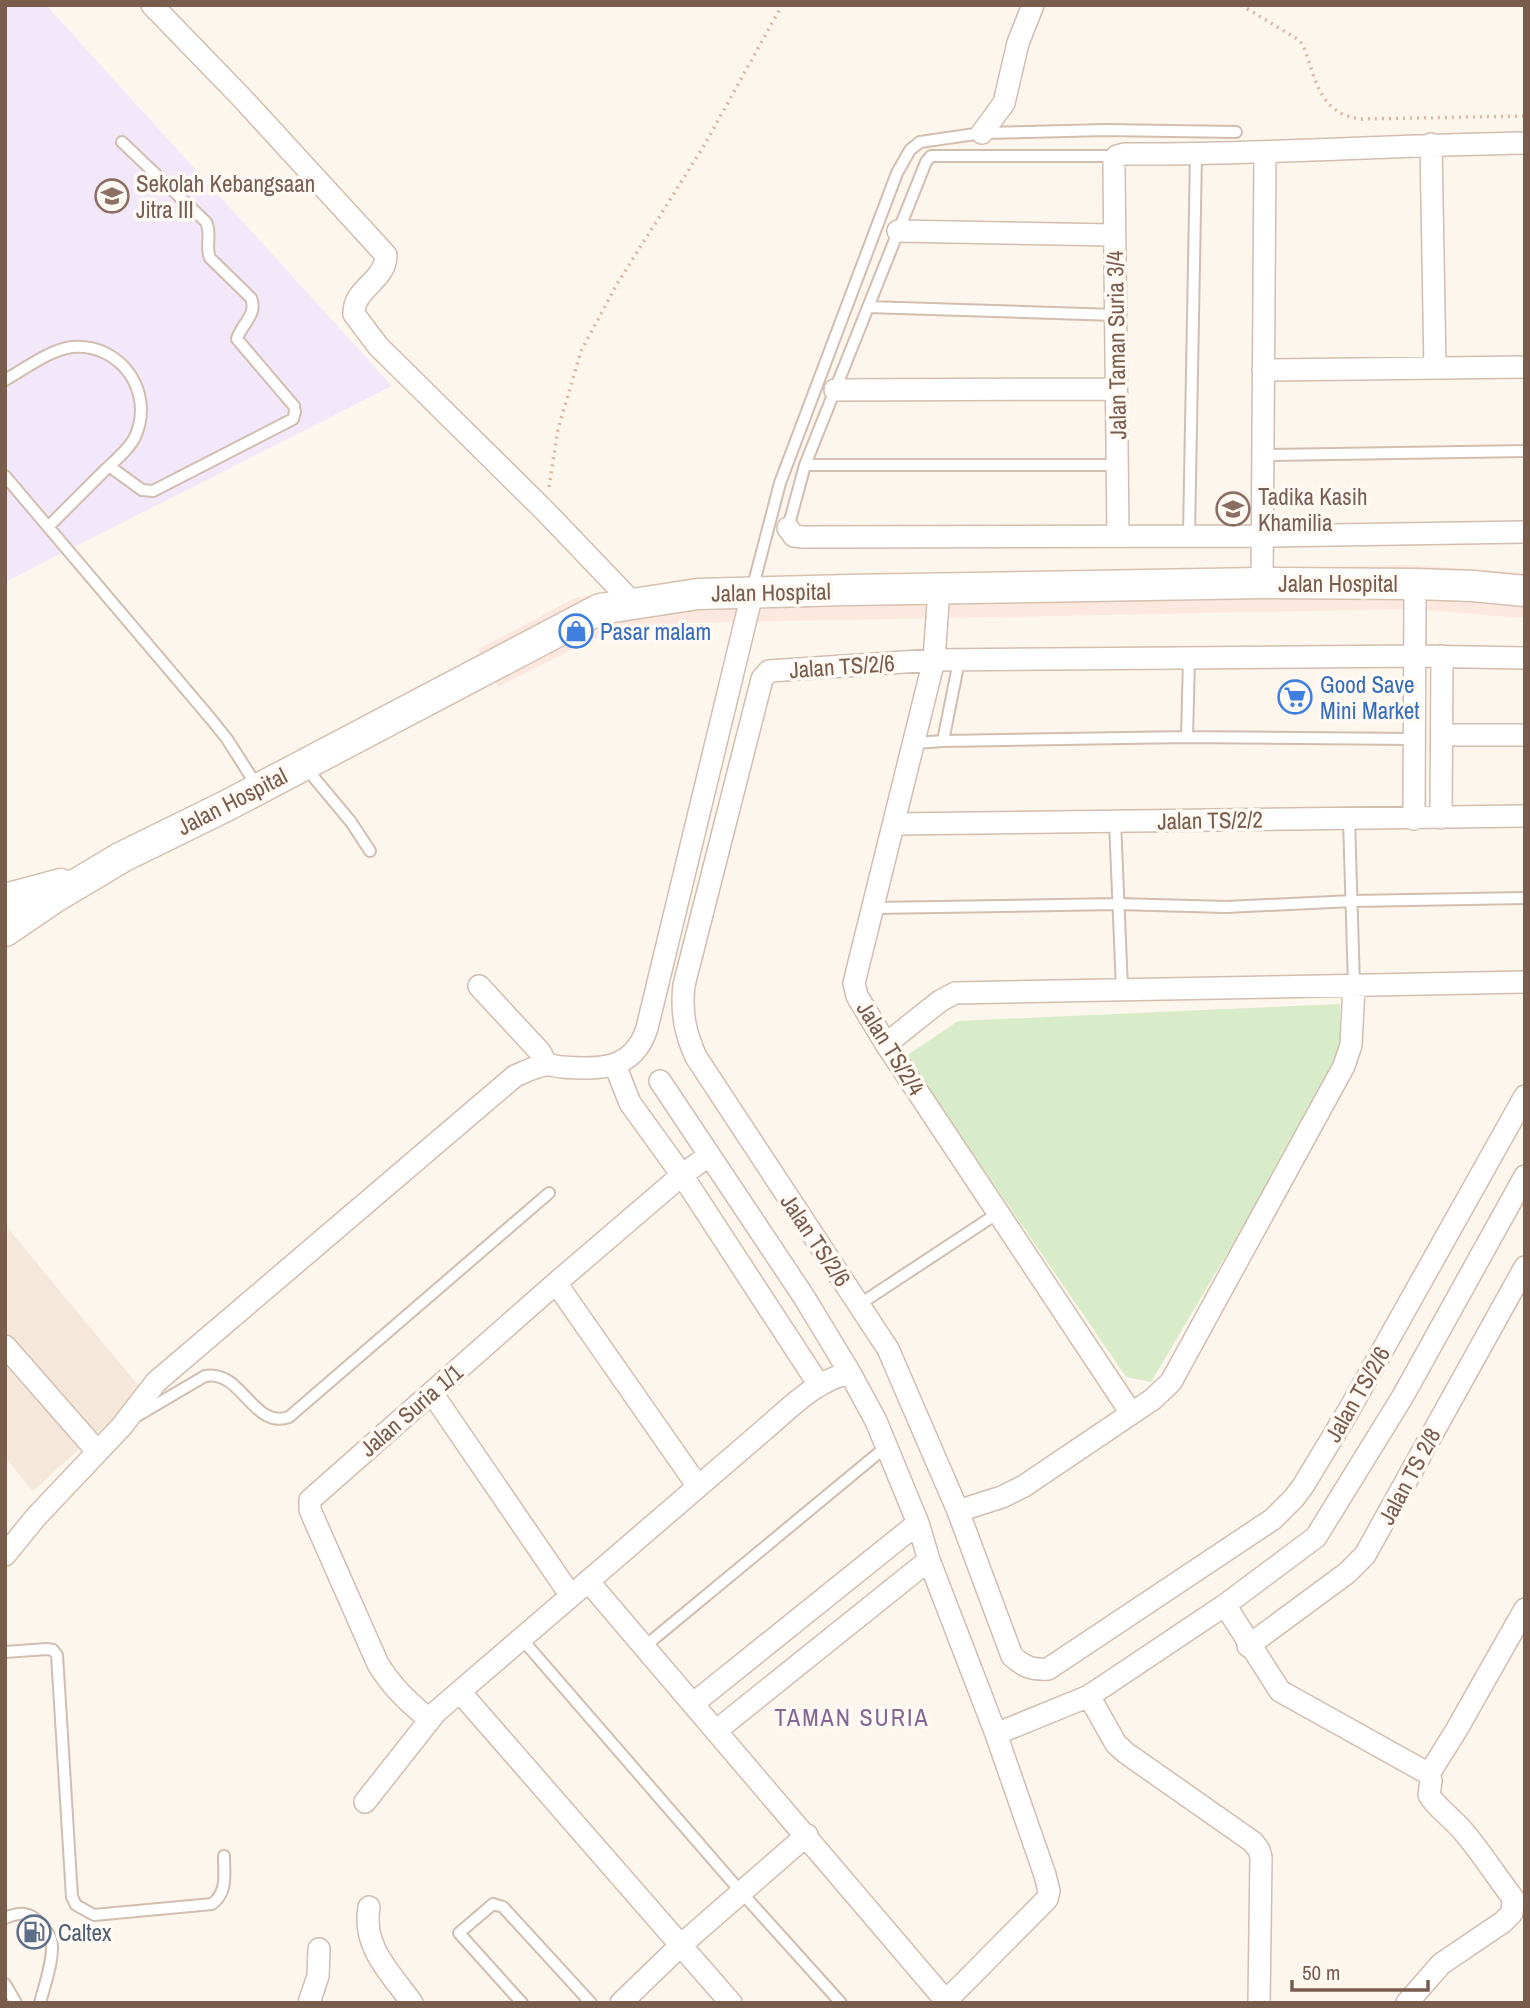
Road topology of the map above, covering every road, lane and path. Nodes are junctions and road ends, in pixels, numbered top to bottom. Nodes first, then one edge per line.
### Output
1 (152, 5) edge
2 (782, 5) edge
3 (1033, 5) edge
4 (1241, 5) edge
5 (1525, 116) edge
6 (1236, 132) dead end
7 (982, 134) junction
8 (122, 142) dead end
9 (1525, 143) edge
10 (1431, 144) junction
11 (1265, 152) junction
12 (1196, 154) junction
13 (1117, 156) junction
14 (898, 232) junction
15 (1114, 234) junction
16 (868, 307) junction
17 (1115, 315) junction
18 (1525, 367) edge
19 (1435, 368) junction
20 (1263, 370) junction
21 (5, 380) edge
22 (1116, 389) junction
23 (835, 390) junction
24 (1525, 451) edge
25 (1263, 455) junction
26 (1117, 465) junction
27 (109, 466) junction
28 (805, 466) junction
29 (5, 476) edge
30 (544, 510) junction
31 (49, 526) junction
32 (788, 528) joint
33 (1525, 532) edge
34 (1189, 535) junction
35 (1118, 536) junction
36 (1262, 536) junction
37 (1262, 583) junction
38 (1415, 584) junction
39 (939, 589) junction
40 (1525, 592) edge
41 (752, 594) junction
42 (635, 605) junction
43 (1414, 656) junction
44 (1442, 656) junction
45 (1189, 658) junction
46 (1525, 658) edge
47 (934, 660) junction
48 (959, 661) junction
49 (1442, 735) junction
50 (1525, 735) edge
51 (1187, 737) junction
52 (1414, 739) junction
53 (943, 741) junction
54 (915, 743) junction
55 (303, 765) junction
56 (259, 789) junction
57 (1525, 816) edge
58 (1349, 818) junction
59 (1441, 818) junction
60 (1414, 819) junction
61 (1115, 821) junction
62 (895, 824) junction
63 (370, 851) dead end
64 (85, 878) junction
65 (1525, 898) edge
66 (5, 899) edge
67 (1352, 901) junction
68 (1118, 904) junction
69 (874, 908) junction
70 (5, 931) edge
71 (1525, 982) edge
72 (479, 986) dead end
73 (1354, 986) junction
74 (1122, 989) junction
75 (886, 1044) junction
76 (548, 1065) junction
77 (615, 1065) junction
78 (660, 1081) dead end
79 (1525, 1096) edge
80 (708, 1156) junction
81 (682, 1175) junction
82 (1525, 1176) edge
83 (549, 1193) dead end
84 (998, 1213) junction
85 (1525, 1267) edge
86 (556, 1283) junction
87 (860, 1304) junction
88 (5, 1346) edge
89 (850, 1373) junction
90 (819, 1385) junction
91 (432, 1392) junction
92 (1131, 1413) junction
93 (122, 1426) junction
94 (887, 1446) junction
95 (97, 1451) junction
96 (697, 1485) junction
97 (958, 1511) junction
98 (918, 1523) junction
99 (5, 1555) edge
100 (929, 1560) junction
101 (588, 1581) junction
102 (571, 1596) junction
103 (1224, 1605) junction
104 (1525, 1609) edge
105 (1519, 1633) edge
106 (521, 1638) junction
107 (1248, 1646) junction
108 (644, 1647) junction
109 (5, 1652) edge
110 (460, 1692) junction
111 (1090, 1696) junction
112 (694, 1703) junction
113 (429, 1719) junction
114 (716, 1730) junction
115 (996, 1734) junction
116 (1429, 1774) junction
117 (365, 1802) dead end
118 (807, 1835) junction
119 (224, 1856) dead end
120 (741, 1892) junction
121 (369, 1907) dead end
122 (1519, 1910) edge
123 (5, 1918) edge
124 (681, 1945) junction
125 (319, 1949) dead end
126 (5, 1984) edge
127 (945, 2002) edge
128 (16, 2003) edge
129 (40, 2003) edge
130 (309, 2003) edge
131 (412, 2003) edge
132 (522, 2003) edge
133 (591, 2003) edge
134 (621, 2003) edge
135 (731, 2003) edge
136 (841, 2003) edge
137 (1259, 2003) edge
138 (1407, 2003) edge

1 - 30 street
2 - 30 path
3 - 7 street
4 - 5 path
6 - 7 lane
7 - 41 lane
8 - 27 lane
9 - 10 street
10 - 11 street
10 - 19 street
11 - 12 street
11 - 20 street
12 - 13 street
12 - 34 lane
13 - 14 lane
13 - 15 street, Jalan Taman Suria 3/4
14 - 15 street
14 - 16 lane
15 - 17 street, Jalan Taman Suria 3/4
16 - 17 lane
16 - 23 lane
17 - 22 street, Jalan Taman Suria 3/4
18 - 19 street
19 - 20 street
20 - 25 street
21 - 27 lane
22 - 23 street
22 - 26 street, Jalan Taman Suria 3/4
23 - 28 lane
24 - 25 lane
25 - 36 street
26 - 28 lane
26 - 35 street, Jalan Taman Suria 3/4
27 - 31 lane
28 - 32 lane
29 - 31 lane
30 - 42 street
31 - 56 lane
32 - 35 street
33 - 36 street
34 - 35 street
34 - 36 street
36 - 37 street
37 - 38 street, Jalan Hospital
37 - 39 street, Jalan Hospital
38 - 40 street, Jalan Hospital
38 - 43 street
39 - 41 street, Jalan Hospital
39 - 47 street, Jalan TS/2/4
41 - 42 street, Jalan Hospital
41 - 77 street
42 - 55 street, Jalan Hospital
43 - 44 street, Jalan TS/2/6
43 - 45 street, Jalan TS/2/6
43 - 52 street
44 - 46 street, Jalan TS/2/6
44 - 49 street
45 - 48 street, Jalan TS/2/6
45 - 51 lane
47 - 48 street, Jalan TS/2/6
47 - 54 street, Jalan TS/2/4
47 - 87 street, Jalan TS/2/6
48 - 53 lane
49 - 50 street
49 - 59 street
51 - 52 lane
51 - 53 lane
52 - 60 street
53 - 54 lane
54 - 62 street, Jalan TS/2/4
55 - 56 street, Jalan Hospital
55 - 63 lane
56 - 64 street, Jalan Hospital
57 - 59 street, Jalan TS/2/2
58 - 60 street, Jalan TS/2/2
58 - 61 street, Jalan TS/2/2
58 - 67 lane
59 - 60 street, Jalan TS/2/2
61 - 62 street, Jalan TS/2/2
61 - 68 lane
62 - 69 street, Jalan TS/2/4
64 - 66 street, Jalan Hospital
64 - 70 street, Jalan Hospital
65 - 67 lane
67 - 68 lane
67 - 73 lane
68 - 69 lane
68 - 74 lane
69 - 75 street, Jalan TS/2/4
71 - 73 street
72 - 76 street
73 - 74 street
73 - 92 street
74 - 75 street
75 - 84 street, Jalan TS/2/4
76 - 77 street
76 - 93 street
77 - 81 street
78 - 80 street
79 - 97 street, Jalan TS/2/6
80 - 81 street, Jalan Suria 1/1
80 - 89 street
81 - 86 street, Jalan Suria 1/1
81 - 90 street
82 - 103 street
83 - 93 lane
84 - 87 lane
84 - 92 street, Jalan TS/2/4
85 - 107 street, Jalan TS 2/8
86 - 91 street, Jalan Suria 1/1
86 - 96 street
87 - 97 street, Jalan TS/2/6
88 - 95 street
89 - 90 street
89 - 94 street
90 - 96 street
91 - 102 street
91 - 113 street, Jalan Suria 1/1
92 - 97 street
93 - 95 street
94 - 98 street
94 - 108 lane
95 - 99 street
96 - 101 street
98 - 100 street
98 - 112 street
100 - 114 street
100 - 115 street
101 - 102 street
101 - 108 street
102 - 106 street
103 - 107 street
103 - 111 street
104 - 105 street
105 - 116 street
106 - 110 street
106 - 120 lane
107 - 116 street
108 - 112 street
109 - 119 lane
110 - 113 street
110 - 124 street
111 - 115 street
111 - 137 street
112 - 114 street
113 - 117 street
114 - 118 street
115 - 127 street
116 - 122 street
118 - 120 street
118 - 127 street
120 - 124 street
120 - 136 lane
121 - 131 street
122 - 138 street
123 - 129 lane
124 - 134 street
124 - 135 street
125 - 130 street
126 - 128 lane
132 - 133 lane

